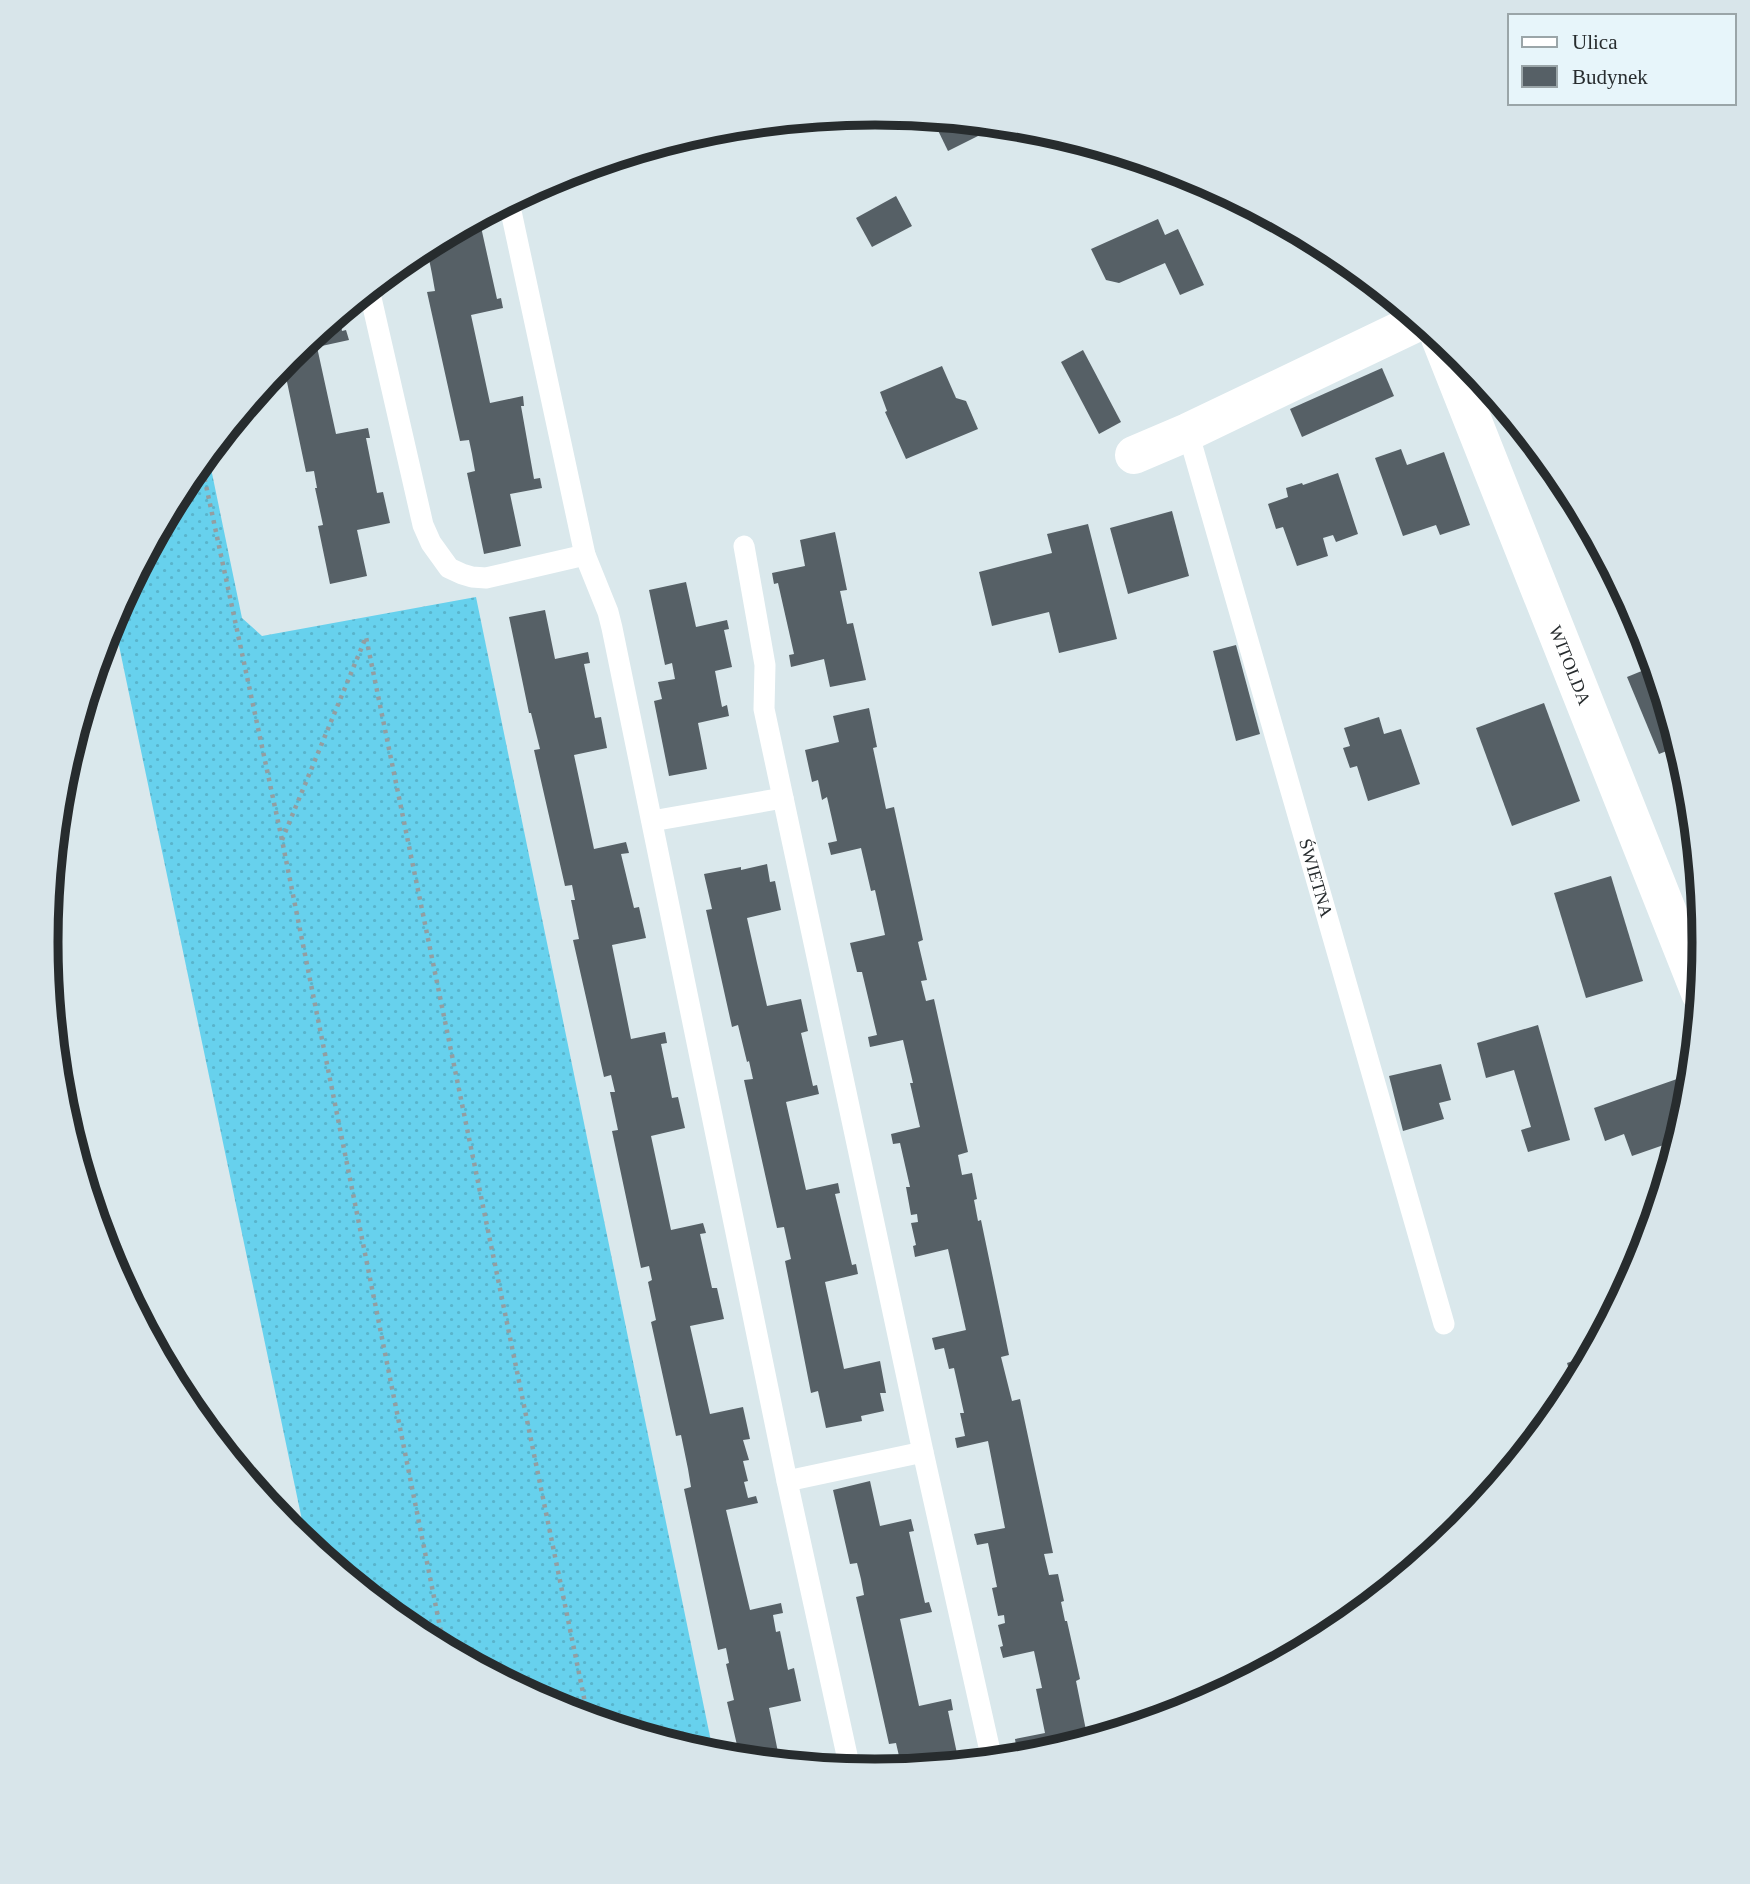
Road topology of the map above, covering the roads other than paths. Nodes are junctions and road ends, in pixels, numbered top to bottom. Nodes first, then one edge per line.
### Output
1 (511, 211) edge
2 (371, 299) edge
3 (1411, 325) edge
4 (1449, 360) edge
5 (1188, 432) junction
6 (1134, 455) dead end
7 (744, 546) dead end
8 (585, 555) junction
9 (783, 797) junction
10 (652, 821) junction
11 (1691, 971) edge
12 (1444, 1324) dead end
13 (923, 1452) junction
14 (787, 1481) junction
15 (990, 1751) edge
16 (848, 1758) edge

1 - 8 lane
2 - 8 lane
3 - 5 street
4 - 11 street, WITOLDA
5 - 6 street
5 - 12 lane, ŚWIETNA
7 - 9 lane
8 - 10 lane
9 - 10 lane
9 - 13 lane
10 - 14 lane
13 - 14 lane
13 - 15 lane
14 - 16 lane

